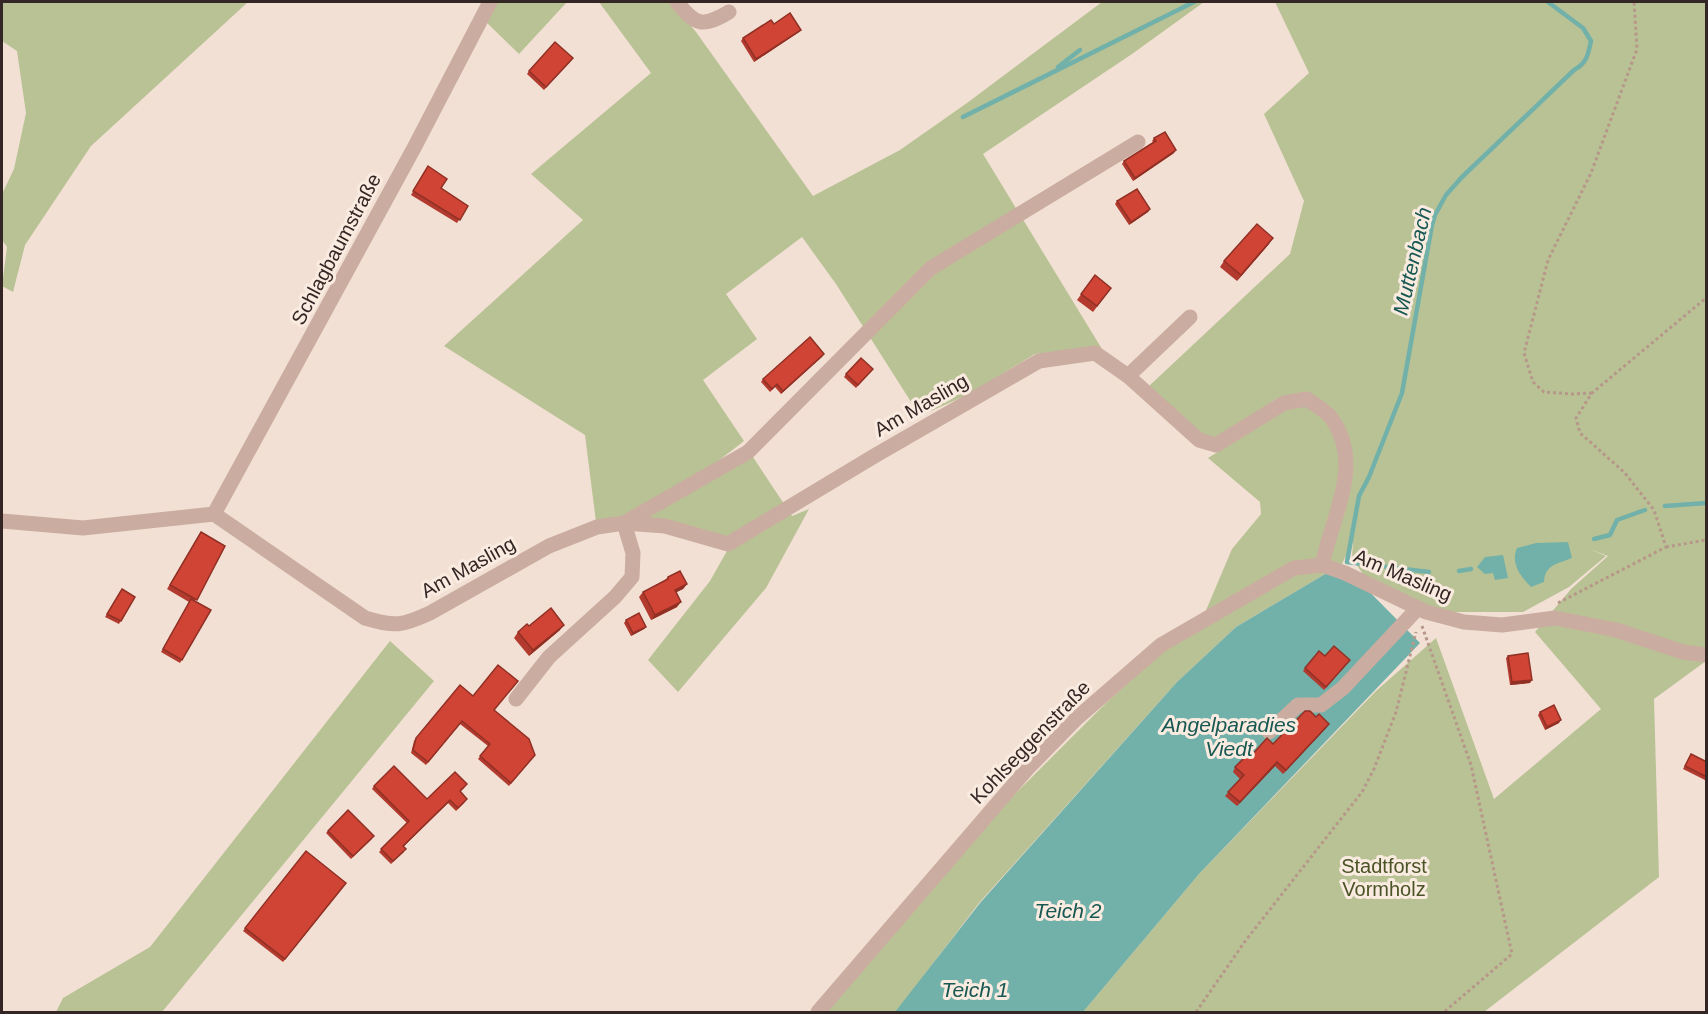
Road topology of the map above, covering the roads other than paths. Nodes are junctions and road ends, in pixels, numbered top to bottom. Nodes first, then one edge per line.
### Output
1 (490, 2) edge
2 (677, 2) edge
3 (729, 12) dead end
4 (1138, 142) dead end
5 (1190, 317) dead end
6 (1128, 376) junction
7 (214, 514) junction
8 (2, 521) edge
9 (624, 523) junction
10 (1322, 565) junction
11 (1418, 608) junction
12 (1707, 655) edge
13 (516, 699) dead end
14 (1269, 732) dead end
15 (818, 1012) edge

1 - 7 street, Schlagbaumstraße
2 - 3 street
4 - 9 street
5 - 6 street
6 - 9 street, Am Masling
6 - 10 street, Am Masling
7 - 8 street
7 - 9 street, Am Masling
9 - 13 street
10 - 11 street, Am Masling
10 - 15 street, Kohlseggenstraße
11 - 12 street, Am Masling
11 - 14 street

